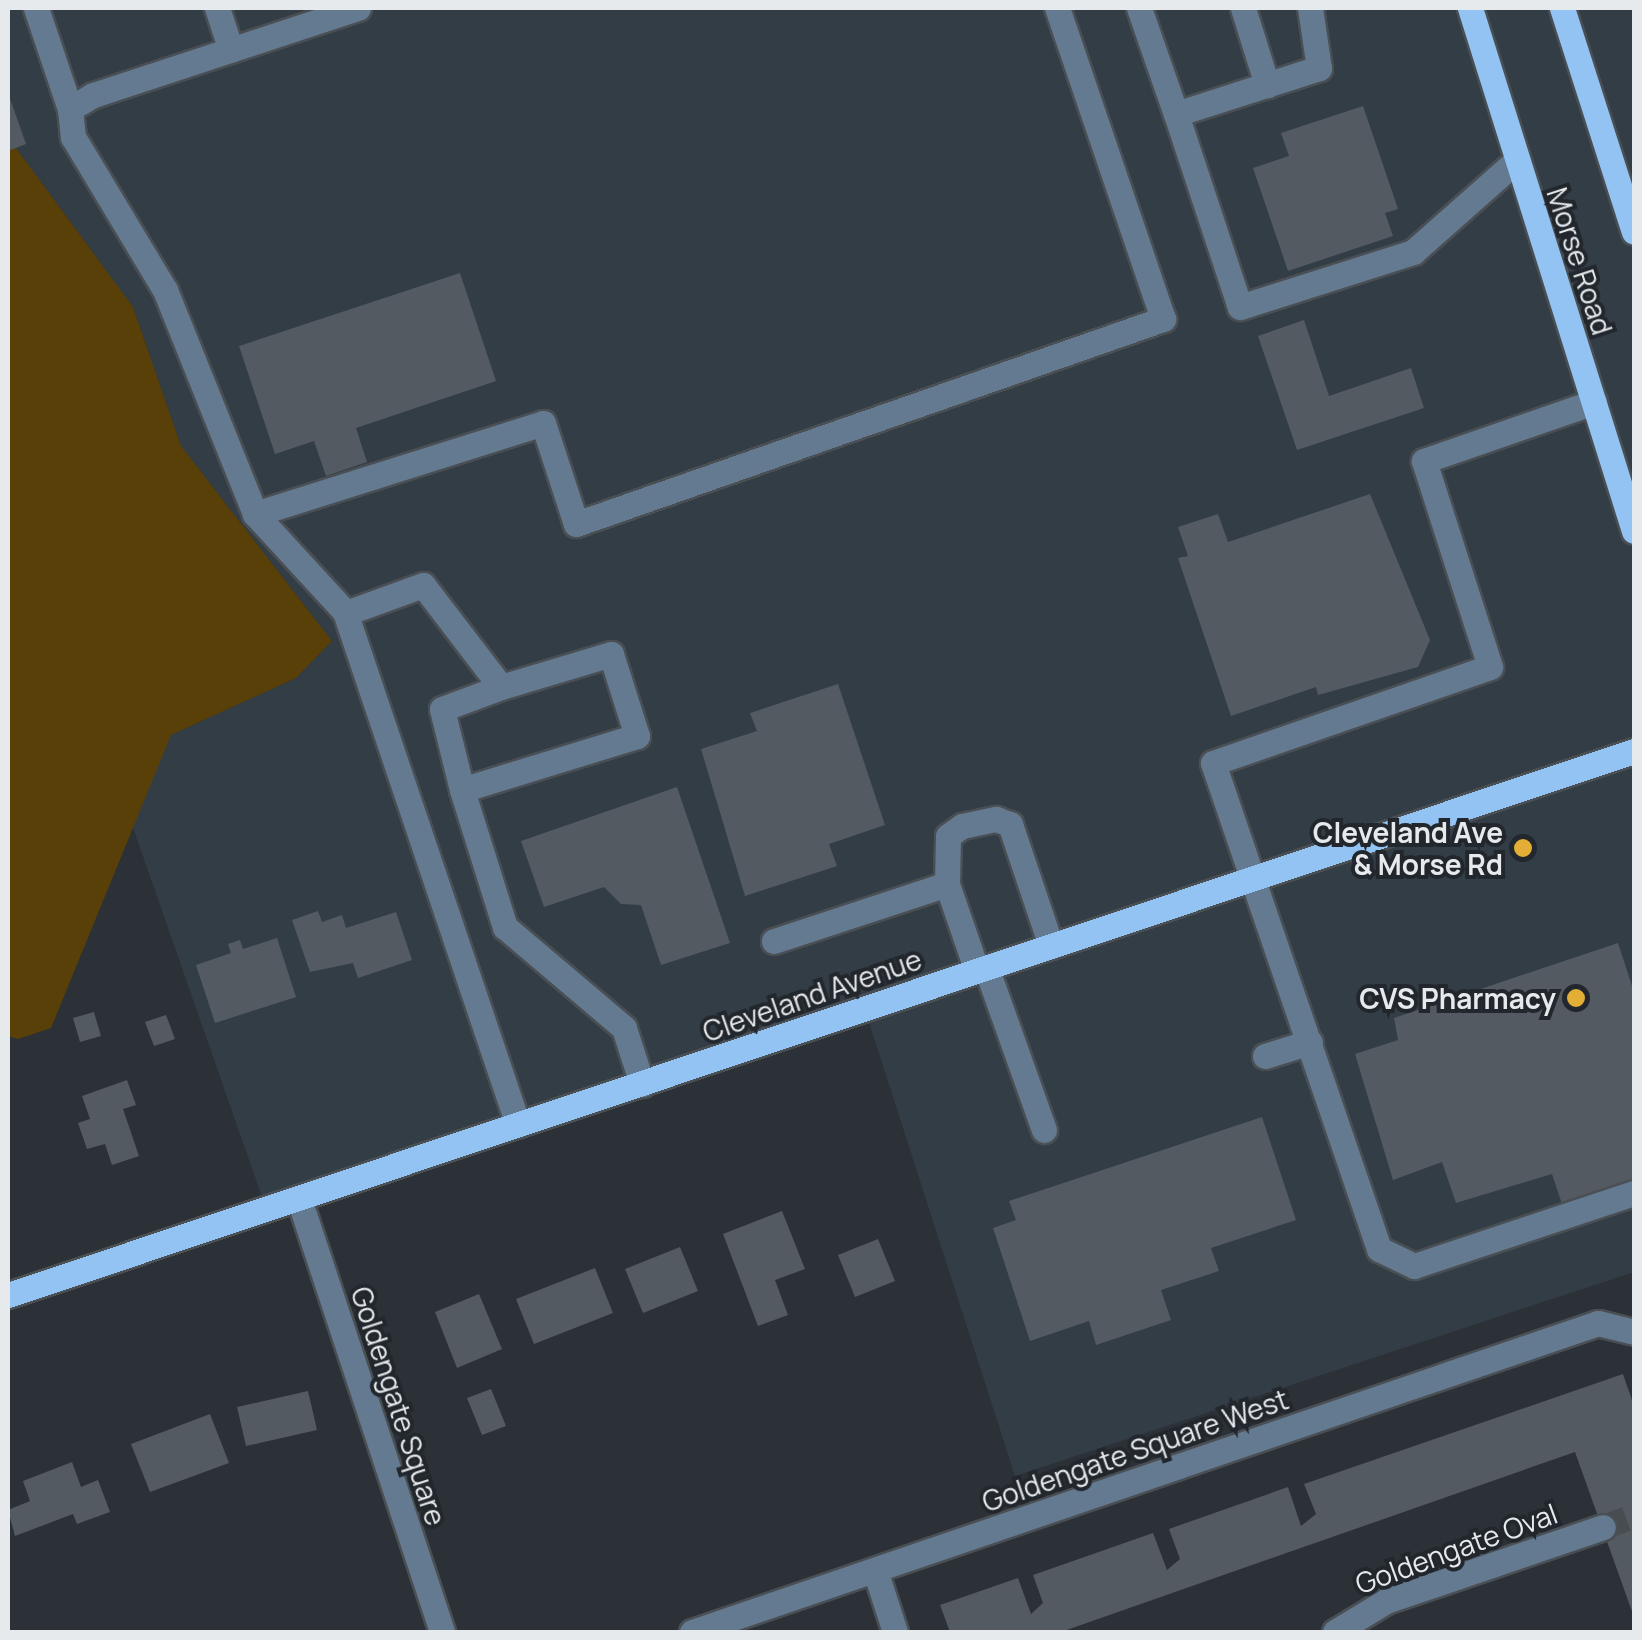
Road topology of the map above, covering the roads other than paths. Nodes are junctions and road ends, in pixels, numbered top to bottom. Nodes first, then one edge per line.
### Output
1 (36, 8) edge
2 (217, 8) edge
3 (358, 8) edge
4 (1057, 8) edge
5 (1139, 8) edge
6 (1243, 8) edge
7 (1310, 8) edge
8 (1470, 8) edge
9 (1562, 8) edge
10 (231, 50) junction
11 (1267, 84) junction
12 (70, 110) junction
13 (1176, 114) junction
14 (1517, 160) junction
15 (1626, 175) edge
16 (1634, 232) edge
17 (1594, 402) junction
18 (255, 514) junction
19 (1634, 531) edge
20 (346, 613) junction
21 (501, 686) junction
22 (1634, 751) edge
23 (462, 790) junction
24 (1256, 877) junction
25 (948, 884) junction
26 (774, 941) dead end
27 (1052, 946) junction
28 (982, 969) junction
29 (1310, 1042) junction
30 (1266, 1056) dead end
31 (642, 1084) junction
32 (518, 1125) junction
33 (1044, 1130) dead end
34 (1634, 1192) edge
35 (299, 1199) junction
36 (8, 1295) edge
37 (1634, 1332) edge
38 (1603, 1527) tunnel mouth
39 (875, 1570) junction
40 (442, 1632) edge
41 (692, 1632) edge
42 (895, 1632) edge
43 (1334, 1632) edge

1 - 12 street
2 - 10 street
3 - 10 street
4 - 18 street
5 - 13 street
6 - 11 street
7 - 11 street
8 - 14 main road, Morse Road
9 - 15 main road
10 - 12 street
11 - 13 street
12 - 18 street
13 - 14 street
14 - 17 main road, Morse Road
15 - 16 main road
17 - 19 main road, Morse Road
17 - 24 street
18 - 20 street
20 - 21 street
20 - 32 street
21 - 23 street
21 - 23 street
22 - 24 main road, Cleveland Avenue
23 - 31 street
24 - 27 main road, Cleveland Avenue
24 - 29 street
25 - 26 street
25 - 27 street
25 - 28 street
27 - 28 main road, Cleveland Avenue
28 - 31 main road, Cleveland Avenue
28 - 33 street
29 - 30 street
29 - 34 street
31 - 32 main road, Cleveland Avenue
32 - 35 main road, Cleveland Avenue
35 - 36 main road, Cleveland Avenue
35 - 40 street, Goldengate Square
37 - 39 street, Goldengate Square West
38 - 43 street, Goldengate Oval
39 - 41 street, Goldengate Square West
39 - 42 street

